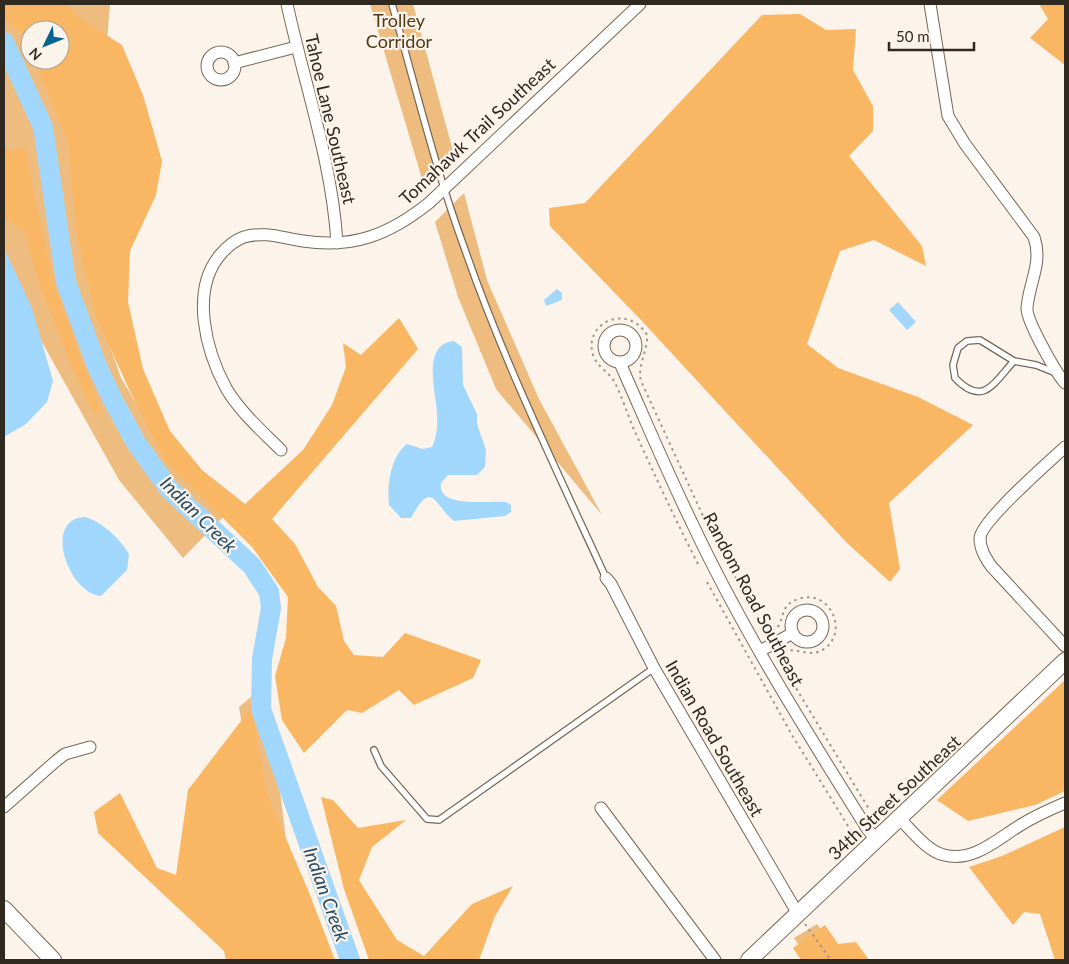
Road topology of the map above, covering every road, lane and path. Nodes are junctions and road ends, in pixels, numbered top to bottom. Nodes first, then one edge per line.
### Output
1 (287, 4) edge
2 (392, 4) edge
3 (640, 4) edge
4 (930, 4) edge
5 (296, 47) junction
6 (234, 63) dead end
7 (444, 188) junction
8 (337, 243) junction
9 (1014, 361) junction
10 (620, 363) dead end
11 (1062, 378) edge
12 (1065, 447) edge
13 (281, 450) dead end
14 (606, 578) joint
15 (793, 633) dead end
16 (761, 636) dead end
17 (1065, 646) edge
18 (760, 651) junction
19 (1065, 661) edge
20 (654, 668) junction
21 (90, 747) dead end
22 (374, 750) dead end
23 (1065, 803) edge
24 (4, 807) edge
25 (602, 808) dead end
26 (872, 813) dead end
27 (900, 819) junction
28 (877, 840) junction
29 (4, 910) edge
30 (798, 914) junction
31 (53, 960) edge
32 (715, 960) edge
33 (749, 960) edge
34 (831, 960) edge

1 - 5 street, Tahoe Lane Southeast
2 - 7 lane
3 - 7 street, Tomahawk Trail Southeast
4 - 11 street
5 - 6 street
5 - 8 street, Tahoe Lane Southeast
7 - 8 street, Tomahawk Trail Southeast
7 - 14 lane
8 - 13 street, Tomahawk Trail Southeast
9 - 9 lane
9 - 11 lane
10 - 18 street, Random Road Southeast
12 - 17 street
14 - 20 street, Indian Road Southeast
15 - 18 street
16 - 26 path
18 - 28 street, Random Road Southeast
19 - 27 street, 34th Street Southeast
20 - 22 lane
20 - 30 street, Indian Road Southeast
21 - 24 street
23 - 27 street
25 - 32 street
27 - 28 street, 34th Street Southeast
28 - 30 street, 34th Street Southeast
29 - 31 street
30 - 33 street, 34th Street Southeast
30 - 34 path

